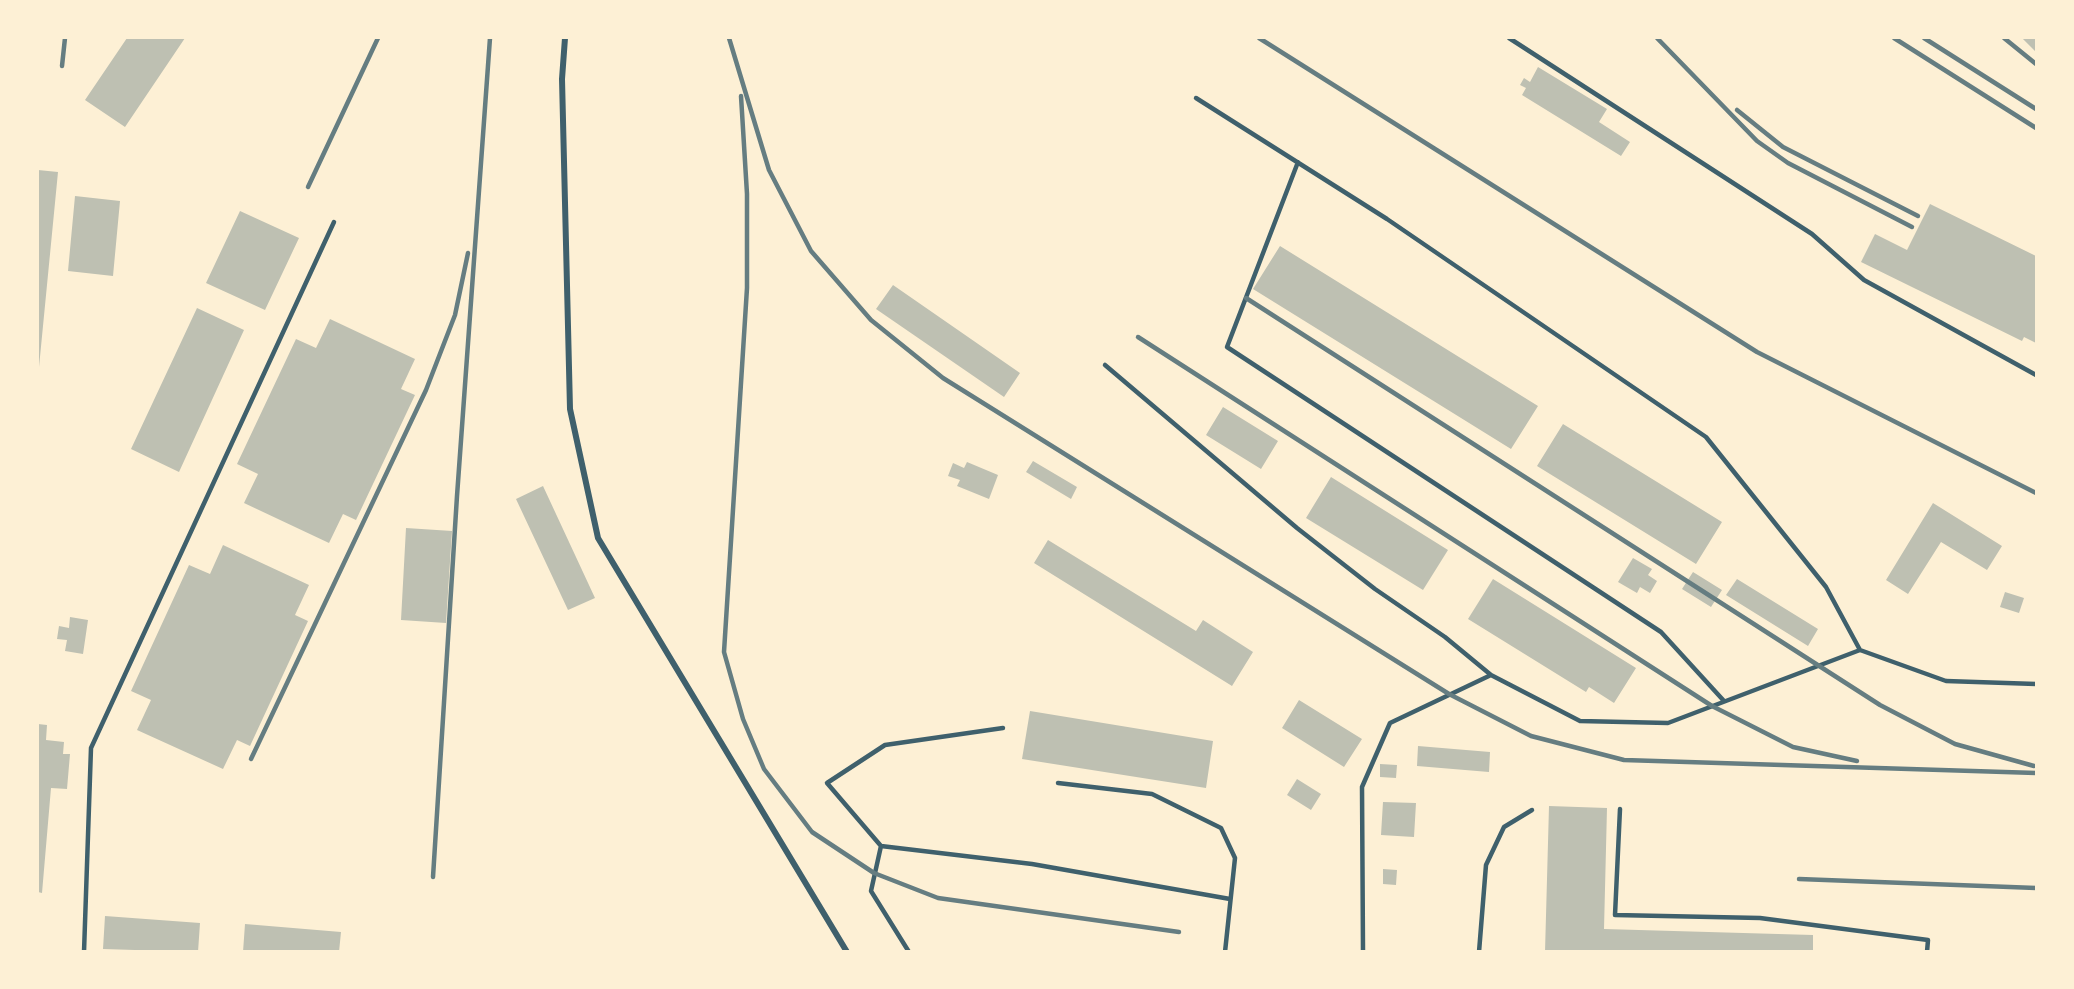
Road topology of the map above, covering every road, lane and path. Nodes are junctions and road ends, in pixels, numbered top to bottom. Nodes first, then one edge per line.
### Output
1 (565, 38) edge
2 (1509, 38) edge
3 (1196, 98) dead end
4 (1298, 162) junction
5 (334, 222) dead end
6 (1105, 365) dead end
7 (2037, 375) edge
8 (1860, 650) junction
9 (1491, 675) junction
10 (2037, 684) edge
11 (1724, 701) junction
12 (1003, 728) dead end
13 (1058, 783) dead end
14 (1620, 809) dead end
15 (1532, 810) dead end
16 (881, 846) junction
17 (1230, 899) junction
18 (84, 951) edge
19 (847, 951) edge
20 (909, 951) edge
21 (1225, 951) edge
22 (1363, 951) edge
23 (1479, 951) edge
24 (1927, 951) edge

1 - 19 street
2 - 7 lane
3 - 4 lane
4 - 8 lane
4 - 11 lane
5 - 18 lane
6 - 9 lane
8 - 10 lane
8 - 11 lane
9 - 11 lane
9 - 22 lane
12 - 16 lane
13 - 17 lane
14 - 24 lane
15 - 23 lane
16 - 17 lane
16 - 20 lane
17 - 21 lane

